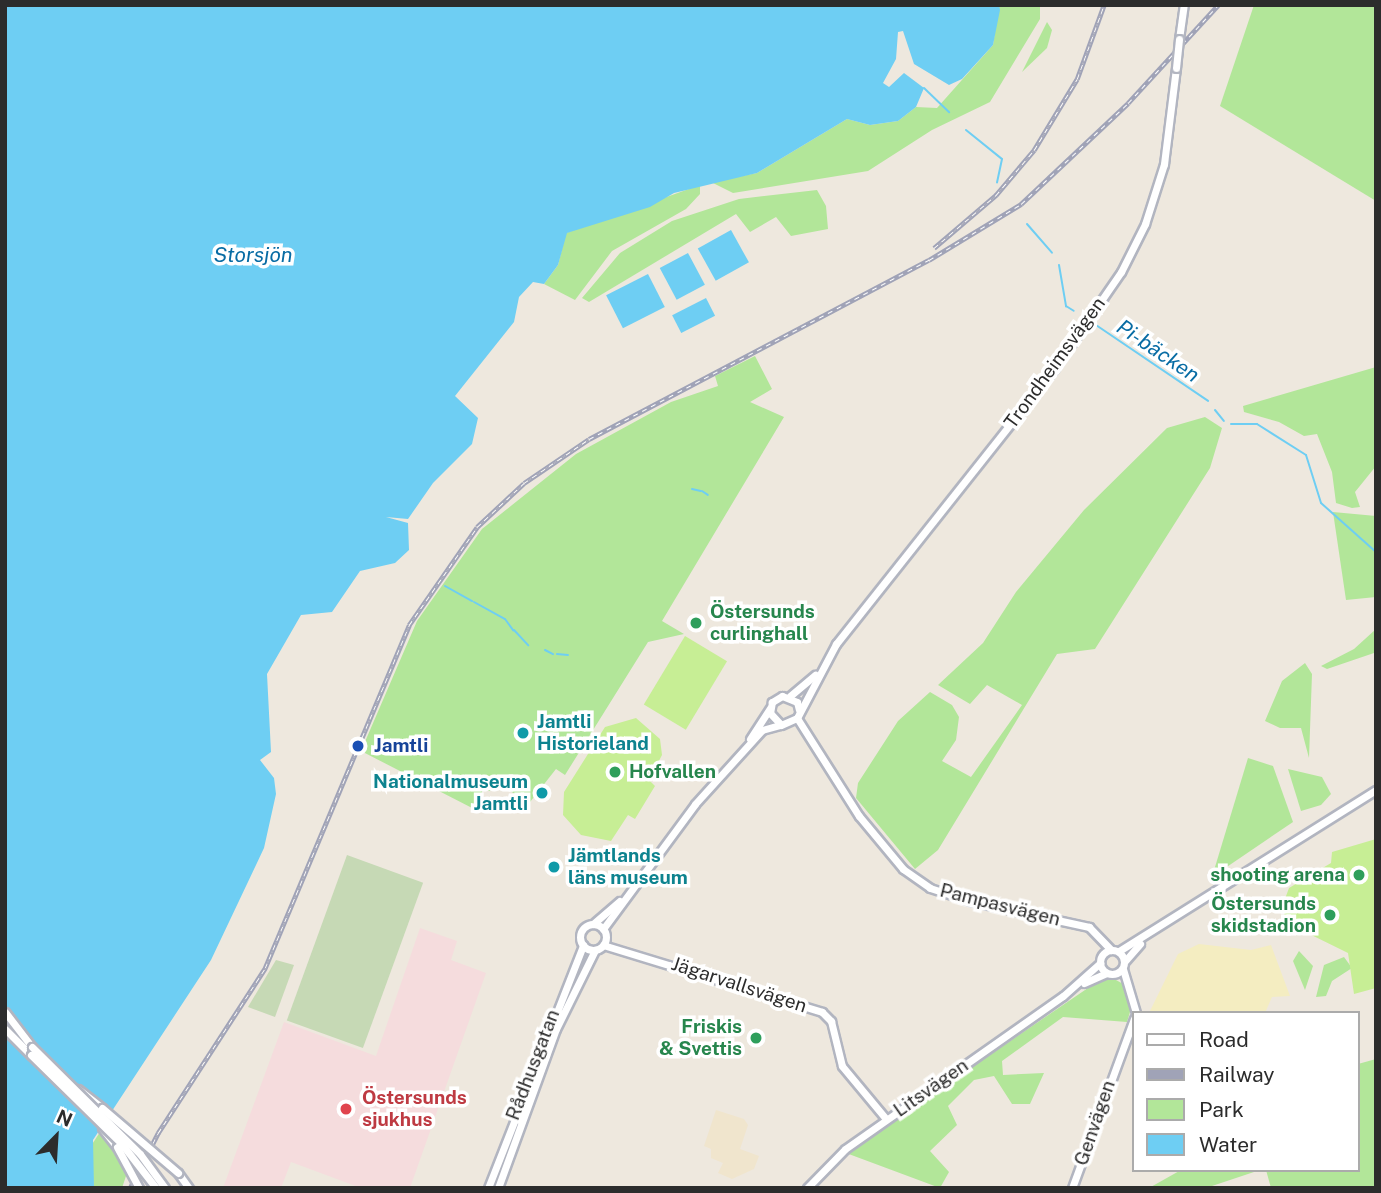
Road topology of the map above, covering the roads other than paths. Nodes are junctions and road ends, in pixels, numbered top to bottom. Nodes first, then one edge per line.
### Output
1 (1184, 5) edge
2 (819, 673) junction
3 (790, 696) junction
4 (770, 707) junction
5 (798, 714) junction
6 (784, 725) junction
7 (804, 733) junction
8 (739, 755) junction
9 (1376, 790) edge
10 (629, 891) junction
11 (593, 924) junction
12 (604, 929) junction
13 (1099, 938) junction
14 (1146, 938) junction
15 (605, 942) junction
16 (583, 945) junction
17 (595, 950) junction
18 (1115, 951) junction
19 (1101, 959) junction
20 (1124, 965) junction
21 (1110, 974) junction
22 (1133, 991) junction
23 (1063, 996) junction
24 (1136, 1011) edge
25 (5, 1012) edge
26 (5, 1021) edge
27 (1132, 1024) edge
28 (5, 1030) edge
29 (5, 1036) edge
30 (31, 1051) junction
31 (69, 1082) junction
32 (91, 1113) junction
33 (886, 1119) junction
34 (139, 1188) edge
35 (156, 1188) edge
36 (165, 1188) edge
37 (187, 1188) edge
38 (488, 1188) edge
39 (498, 1188) edge
40 (807, 1188) edge
41 (1072, 1188) edge

1 - 2 main road, Trondheimsvägen, bridge
2 - 3 main road, Trondheimsvägen
2 - 5 main road, Trondheimsvägen
3 - 4 main road
3 - 5 main road
4 - 6 main road
4 - 8 main road
5 - 6 main road
5 - 7 main road, Pampasvägen
6 - 7 main road
6 - 8 main road
7 - 13 main road, Pampasvägen
8 - 10 main road
9 - 14 main road
10 - 11 main road
10 - 12 main road
11 - 12 main road
11 - 16 main road
12 - 15 main road
13 - 18 main road, Pampasvägen
13 - 19 main road
14 - 18 main road
14 - 20 main road
15 - 17 main road
15 - 33 main road, Jägarvallsvägen
16 - 17 main road
16 - 38 main road, Rådhusgatan
17 - 39 main road, Rådhusgatan
18 - 19 main road, Litsvägen
18 - 20 main road, Pampasvägen
19 - 21 main road
19 - 23 main road, Litsvägen
20 - 21 main road, Litsvägen
20 - 22 main road
21 - 22 main road
21 - 23 main road, Litsvägen
22 - 24 main road
23 - 33 main road, Litsvägen
25 - 30 main road
26 - 30 main road
27 - 41 main road, Genvägen
28 - 30 main road
29 - 30 main road
30 - 31 main road, bridge
30 - 32 main road, bridge
31 - 36 main road, bridge
31 - 37 main road, bridge
32 - 34 main road, bridge
32 - 35 main road, bridge
33 - 40 main road, Litsvägen

